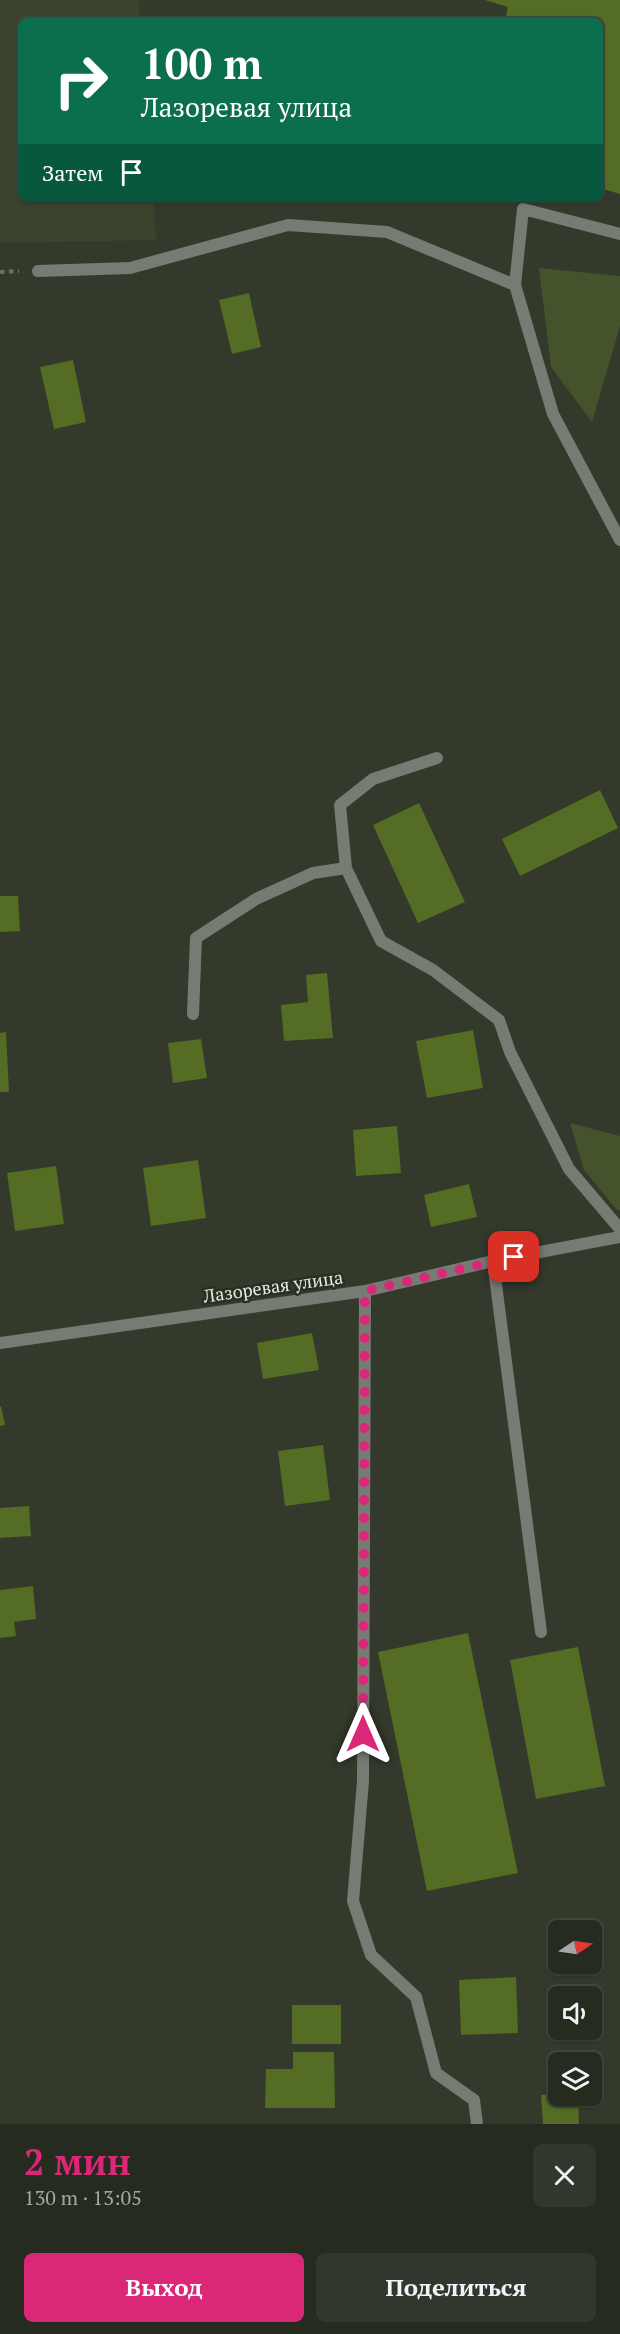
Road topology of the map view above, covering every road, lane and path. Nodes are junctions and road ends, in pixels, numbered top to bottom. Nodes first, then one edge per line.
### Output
1 (620, 234) edge
2 (38, 271) dead end
3 (514, 285) junction
4 (620, 540) edge
5 (436, 758) dead end
6 (346, 868) junction
7 (193, 1014) dead end
8 (620, 1229) edge
9 (620, 1237) edge
10 (493, 1261) junction
11 (365, 1291) junction
12 (0, 1343) edge
13 (541, 1632) dead end
14 (477, 2124) edge

1 - 3 street
2 - 3 street
3 - 4 street
5 - 6 street
6 - 7 street
6 - 8 street
9 - 10 street, Лазоревая улица
10 - 11 street, Лазоревая улица
10 - 13 street
11 - 12 street, Лазоревая улица
11 - 14 street

